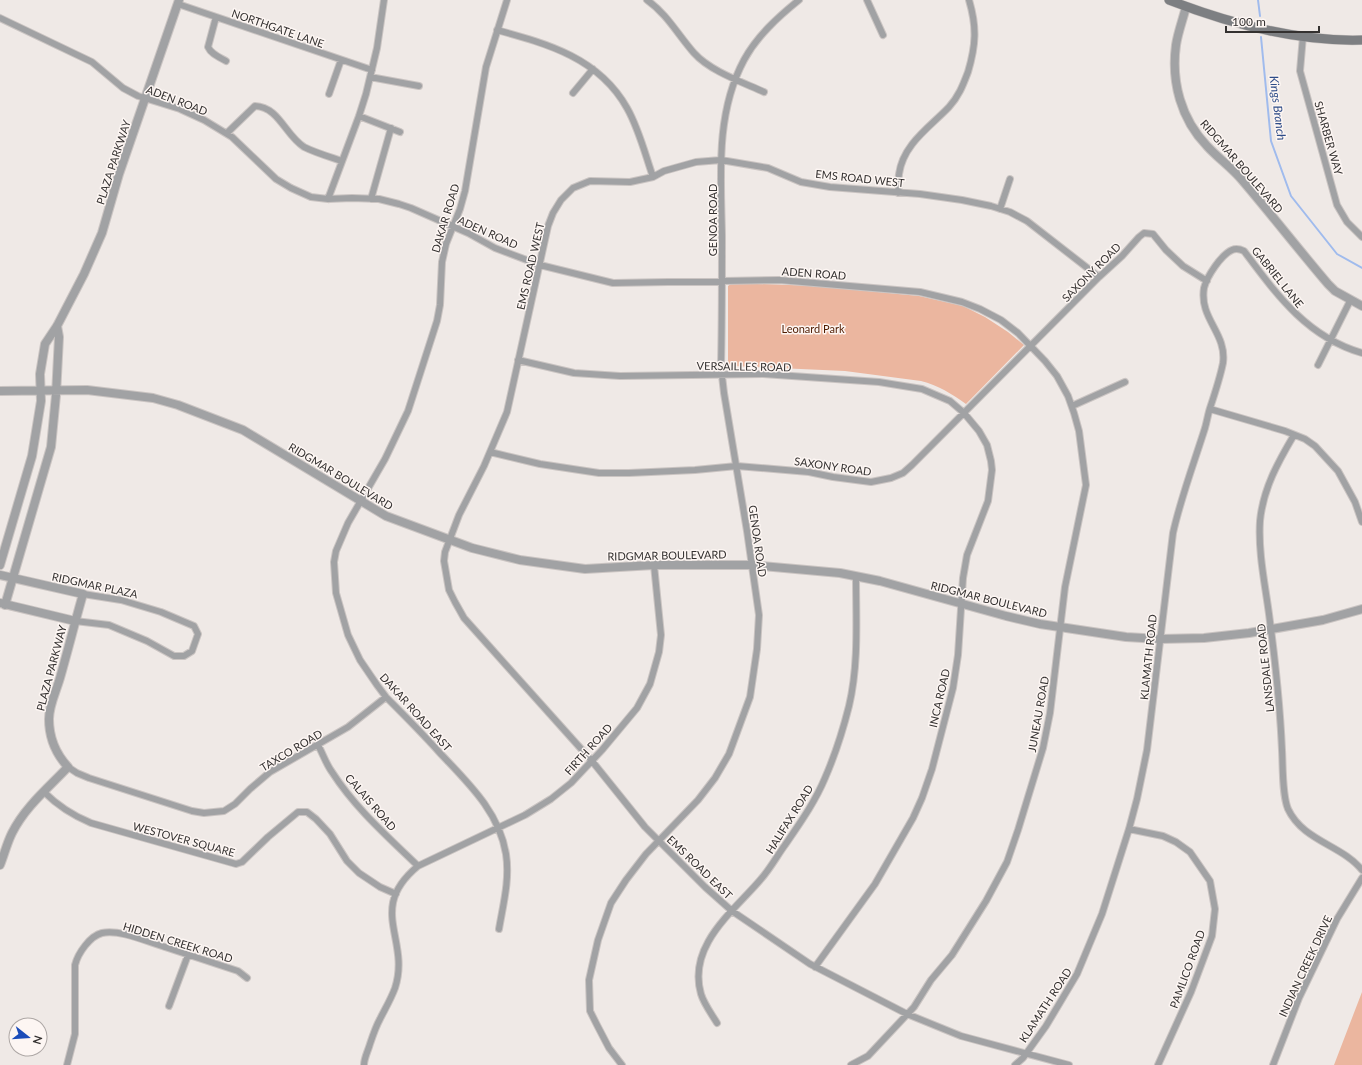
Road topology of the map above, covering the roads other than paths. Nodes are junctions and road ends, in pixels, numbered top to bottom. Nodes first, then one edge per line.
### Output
1 (384, 0) edge
2 (507, 0) edge
3 (647, 0) edge
4 (867, 0) edge
5 (968, 0) edge
6 (1169, 0) edge
7 (795, 1) edge
8 (179, 2) edge
9 (1186, 7) junction
10 (216, 17) junction
11 (0, 18) edge
12 (497, 30) junction
13 (883, 35) dead end
14 (1303, 36) junction
15 (1362, 40) edge
16 (341, 60) junction
17 (226, 61) dead end
18 (593, 69) junction
19 (371, 73) junction
20 (736, 79) junction
21 (418, 86) dead end
22 (573, 92) dead end
23 (764, 92) dead end
24 (328, 94) dead end
25 (145, 98) junction
26 (359, 116) junction
27 (391, 128) junction
28 (400, 132) dead end
29 (227, 134) junction
30 (721, 160) junction
31 (342, 161) junction
32 (653, 177) junction
33 (1010, 179) dead end
34 (898, 193) junction
35 (328, 199) junction
36 (371, 199) junction
37 (1000, 209) junction
38 (453, 227) junction
39 (1362, 237) edge
40 (1240, 249) joint
41 (540, 265) junction
42 (1099, 277) junction
43 (722, 280) junction
44 (1207, 281) junction
45 (1350, 300) junction
46 (1362, 306) edge
47 (57, 326) junction
48 (1330, 340) junction
49 (1030, 346) junction
50 (1362, 354) edge
51 (518, 360) junction
52 (1318, 365) dead end
53 (722, 375) junction
54 (1125, 382) dead end
55 (42, 390) junction
56 (56, 390) junction
57 (0, 391) edge
58 (1072, 406) junction
59 (1210, 409) junction
60 (964, 413) junction
61 (1294, 435) junction
62 (490, 452) junction
63 (736, 466) junction
64 (26, 479) junction
65 (40, 483) junction
66 (361, 501) junction
67 (1362, 522) edge
68 (449, 540) junction
69 (654, 564) junction
70 (0, 565) edge
71 (752, 565) junction
72 (0, 575) edge
73 (856, 577) junction
74 (13, 578) junction
75 (83, 594) junction
76 (3, 604) edge
77 (962, 604) junction
78 (1362, 609) edge
79 (75, 621) junction
80 (1060, 627) junction
81 (1271, 630) junction
82 (1160, 639) junction
83 (386, 697) junction
84 (318, 745) junction
85 (592, 761) junction
86 (68, 767) junction
87 (44, 792) junction
88 (498, 828) junction
89 (1129, 829) junction
90 (659, 841) junction
91 (0, 865) edge
92 (418, 866) junction
93 (1362, 870) edge
94 (1362, 878) edge
95 (396, 894) junction
96 (732, 911) junction
97 (498, 930) dead end
98 (188, 955) junction
99 (815, 967) junction
100 (247, 978) dead end
101 (169, 1006) dead end
102 (907, 1014) junction
103 (717, 1023) dead end
104 (1026, 1053) junction
105 (67, 1065) edge
106 (364, 1065) edge
107 (622, 1065) edge
108 (851, 1065) edge
109 (1015, 1065) edge
110 (1069, 1065) edge
111 (1158, 1065) edge
112 (1273, 1065) edge

1 - 19 street
2 - 12 street, DAKAR ROAD
3 - 20 street
4 - 13 street
5 - 34 street
6 - 9 main road
7 - 20 street, GENOA ROAD
8 - 10 street, NORTHGATE LANE
8 - 25 street, PLAZA PARKWAY
9 - 14 main road
9 - 45 street, RIDGMAR BOULEVARD
10 - 16 street, NORTHGATE LANE
10 - 17 street
11 - 25 street, ADEN ROAD
12 - 18 street
12 - 38 street, DAKAR ROAD
14 - 15 main road
14 - 39 street, SHARBER WAY
16 - 19 street, NORTHGATE LANE
16 - 24 street
18 - 22 street
18 - 32 street
19 - 21 street, NORTHGATE LANE
19 - 26 street
20 - 23 street
20 - 30 street, GENOA ROAD
25 - 29 street, ADEN ROAD
25 - 47 street, PLAZA PARKWAY
26 - 27 street
26 - 31 street
27 - 28 street
27 - 36 street
29 - 31 street
29 - 35 street, ADEN ROAD
30 - 32 street, EMS ROAD WEST
30 - 34 street, EMS ROAD WEST
30 - 43 street, GENOA ROAD
31 - 35 street
32 - 41 street, EMS ROAD WEST
33 - 37 street
34 - 37 street, EMS ROAD WEST
35 - 36 street, ADEN ROAD
36 - 38 street, ADEN ROAD
37 - 42 street, EMS ROAD WEST
38 - 41 street, ADEN ROAD
38 - 66 street, DAKAR ROAD
40 - 44 street, KLAMATH ROAD
40 - 48 street, GABRIEL LANE
41 - 43 street, ADEN ROAD
41 - 51 street, EMS ROAD WEST
42 - 44 street, SAXONY ROAD
42 - 49 street, SAXONY ROAD
43 - 49 street, ADEN ROAD
43 - 53 street, GENOA ROAD
44 - 59 street, KLAMATH ROAD
45 - 46 street, RIDGMAR BOULEVARD
45 - 48 street
47 - 55 street, PLAZA PARKWAY
47 - 56 street
48 - 50 street, GABRIEL LANE
48 - 52 street
49 - 58 street, JUNEAU ROAD
49 - 60 street, SAXONY ROAD
51 - 53 street, VERSAILLES ROAD
51 - 62 street, EMS ROAD WEST
53 - 60 street, VERSAILLES ROAD
53 - 63 street, GENOA ROAD
54 - 58 street
55 - 56 street, RIDGMAR BOULEVARD
55 - 57 street, RIDGMAR BOULEVARD
55 - 64 street, PLAZA PARKWAY
56 - 65 street
56 - 66 street, RIDGMAR BOULEVARD
58 - 80 street, JUNEAU ROAD
59 - 61 street
59 - 82 street, KLAMATH ROAD
60 - 63 street, SAXONY ROAD
60 - 77 street, INCA ROAD
61 - 67 street
61 - 81 street, LANSDALE ROAD
62 - 63 street, SAXONY ROAD
62 - 68 street, EMS ROAD WEST
63 - 71 street, GENOA ROAD
64 - 65 street
64 - 70 street, PLAZA PARKWAY
65 - 74 street
66 - 68 street, RIDGMAR BOULEVARD
66 - 83 street, DAKAR ROAD EAST
68 - 69 street, RIDGMAR BOULEVARD
68 - 85 street, EMS ROAD EAST
69 - 71 street, RIDGMAR BOULEVARD
69 - 85 street, FIRTH ROAD
71 - 73 street, RIDGMAR BOULEVARD
71 - 90 street, GENOA ROAD
72 - 74 street, RIDGMAR PLAZA
73 - 77 street, RIDGMAR BOULEVARD
73 - 96 street, HALIFAX ROAD
74 - 75 street, RIDGMAR PLAZA
74 - 76 street
75 - 79 street, PLAZA PARKWAY
75 - 79 street, RIDGMAR PLAZA
76 - 79 street, RIDGMAR PLAZA
77 - 80 street, RIDGMAR BOULEVARD
77 - 99 street, INCA ROAD
78 - 81 street, RIDGMAR BOULEVARD
79 - 86 street, PLAZA PARKWAY
80 - 82 street, RIDGMAR BOULEVARD
80 - 102 street, JUNEAU ROAD
81 - 82 street, RIDGMAR BOULEVARD
81 - 93 street, LANSDALE ROAD
82 - 89 street, KLAMATH ROAD
83 - 84 street, TAXCO ROAD
83 - 88 street, DAKAR ROAD EAST
84 - 86 street, TAXCO ROAD
84 - 92 street, CALAIS ROAD
85 - 88 street, FIRTH ROAD
85 - 90 street, EMS ROAD EAST
86 - 87 street
87 - 91 street
87 - 95 street, WESTOVER SQUARE
88 - 92 street, FIRTH ROAD
88 - 97 street, DAKAR ROAD EAST
89 - 104 street, KLAMATH ROAD
89 - 111 street, PAMLICO ROAD
90 - 96 street, EMS ROAD EAST
90 - 107 street, GENOA ROAD
92 - 95 street, FIRTH ROAD
94 - 112 street, INDIAN CREEK DRIVE
95 - 106 street, FIRTH ROAD
96 - 99 street, EMS ROAD EAST
96 - 103 street, HALIFAX ROAD
98 - 100 street, HIDDEN CREEK ROAD
98 - 101 street
98 - 105 street, HIDDEN CREEK ROAD
99 - 102 street, EMS ROAD EAST
102 - 104 street, EMS ROAD EAST
102 - 108 street, JUNEAU ROAD
104 - 109 street, KLAMATH ROAD
104 - 110 street, EMS ROAD EAST

